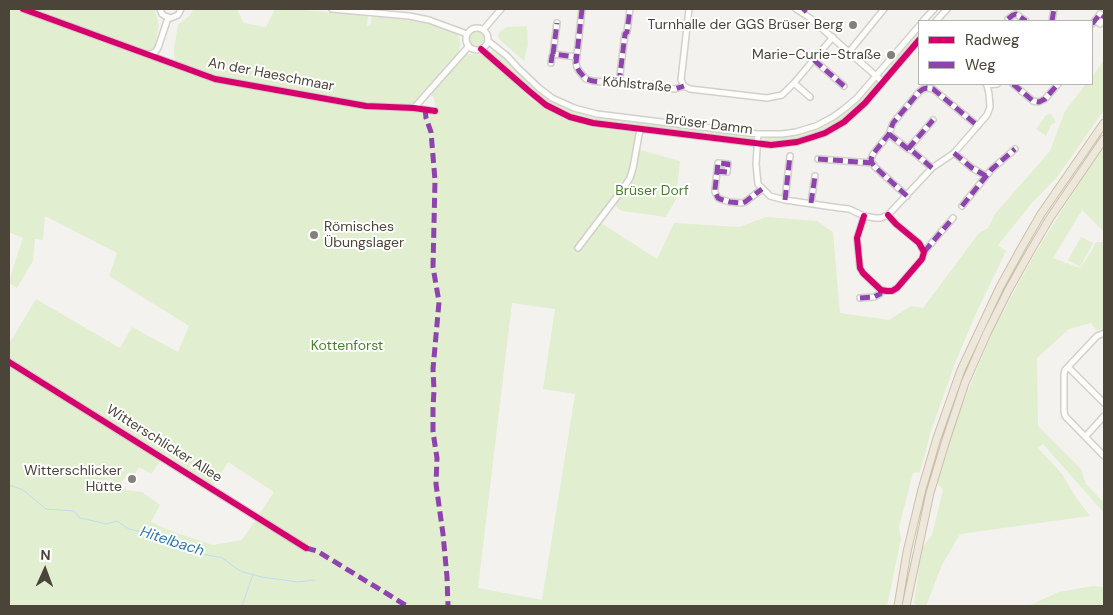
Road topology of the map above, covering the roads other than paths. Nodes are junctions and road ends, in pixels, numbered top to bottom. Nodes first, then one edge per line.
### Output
1 (24, 9) edge
2 (160, 9) edge
3 (181, 9) edge
4 (332, 9) edge
5 (500, 9) edge
6 (582, 9) edge
7 (630, 9) edge
8 (689, 9) edge
9 (796, 9) edge
10 (884, 9) edge
11 (934, 9) edge
12 (947, 9) edge
13 (804, 11) edge
14 (168, 18) junction
15 (1104, 18) edge
16 (1008, 19) dead end
17 (924, 20) edge
18 (937, 20) edge
19 (1025, 20) edge
20 (1093, 22) edge
21 (557, 23) dead end
22 (918, 28) edge
23 (482, 30) junction
24 (467, 34) junction
25 (833, 37) junction
26 (488, 41) junction
27 (918, 41) edge
28 (469, 46) junction
29 (481, 49) junction
30 (848, 52) junction
31 (150, 54) junction
32 (554, 54) junction
33 (577, 57) junction
34 (814, 60) junction
35 (551, 64) dead end
36 (876, 75) junction
37 (883, 82) junction
38 (619, 83) junction
39 (794, 83) junction
40 (987, 85) edge
41 (1014, 85) edge
42 (1057, 85) edge
43 (684, 86) junction
44 (844, 86) dead end
45 (810, 97) dead end
46 (414, 108) junction
47 (435, 111) dead end
48 (933, 120) dead end
49 (1104, 123) edge
50 (978, 126) junction
51 (640, 130) junction
52 (758, 134) junction
53 (889, 134) junction
54 (1104, 139) edge
55 (757, 143) junction
56 (908, 149) junction
57 (1015, 149) dead end
58 (954, 153) junction
59 (790, 156) dead end
60 (818, 158) dead end
61 (872, 163) junction
62 (932, 168) junction
63 (718, 171) dead end
64 (815, 176) dead end
65 (986, 176) junction
66 (762, 189) junction
67 (906, 196) junction
68 (784, 200) junction
69 (812, 203) junction
70 (962, 206) dead end
71 (888, 215) junction
72 (864, 216) junction
73 (953, 218) dead end
74 (578, 248) dead end
75 (924, 252) junction
76 (881, 290) junction
77 (860, 298) dead end
78 (1104, 333) edge
79 (9, 362) edge
80 (1068, 367) junction
81 (1104, 403) edge
82 (1104, 416) edge
83 (1086, 436) junction
84 (1104, 456) edge
85 (306, 548) dead end
86 (898, 606) edge
87 (906, 606) edge

1 - 31 street, An der Haeschmaar
2 - 14 street
3 - 14 street
4 - 24 street
5 - 23 street
6 - 33 street, Köhlstraße
7 - 38 street
8 - 43 street
9 - 13 street
10 - 30 street
11 - 17 street
12 - 18 street
13 - 25 street
14 - 31 street
15 - 20 street
16 - 19 street
21 - 32 street
22 - 36 street, Brüser Damm
23 - 24 street
23 - 26 street, Brüser Damm
24 - 28 street
25 - 30 street
25 - 34 street, Köhlstraße
26 - 29 street
26 - 52 street, Brüser Damm
27 - 37 street, Brüser Damm
28 - 29 street, Brüser Damm
28 - 46 street
29 - 51 street, Brüser Damm
30 - 36 street
31 - 46 street, An der Haeschmaar
32 - 33 street
32 - 35 street
33 - 38 street, Köhlstraße
34 - 39 street, Köhlstraße
34 - 44 street
36 - 37 street
36 - 52 street, Brüser Damm
37 - 55 street, Brüser Damm
38 - 43 street, Köhlstraße
39 - 43 street, Köhlstraße
39 - 45 street
40 - 50 street
41 - 42 street
46 - 47 street, An der Haeschmaar
48 - 56 street
49 - 86 highway
50 - 53 street
50 - 58 street
51 - 55 street, Brüser Damm
51 - 74 street
52 - 55 street
53 - 56 street
53 - 61 street
54 - 87 highway
55 - 66 street
56 - 62 street
57 - 65 street
58 - 62 street
58 - 65 street
59 - 68 street
60 - 61 street
61 - 67 street
62 - 67 street
63 - 66 street
64 - 69 street
65 - 70 street
66 - 68 street
67 - 71 street
68 - 69 street
69 - 72 street
71 - 72 street
71 - 75 street
72 - 76 street
73 - 75 street
75 - 76 street
76 - 77 street
78 - 80 street
79 - 85 street, Witterschlicker Allee
80 - 81 street
80 - 83 street
82 - 83 street
83 - 84 street

